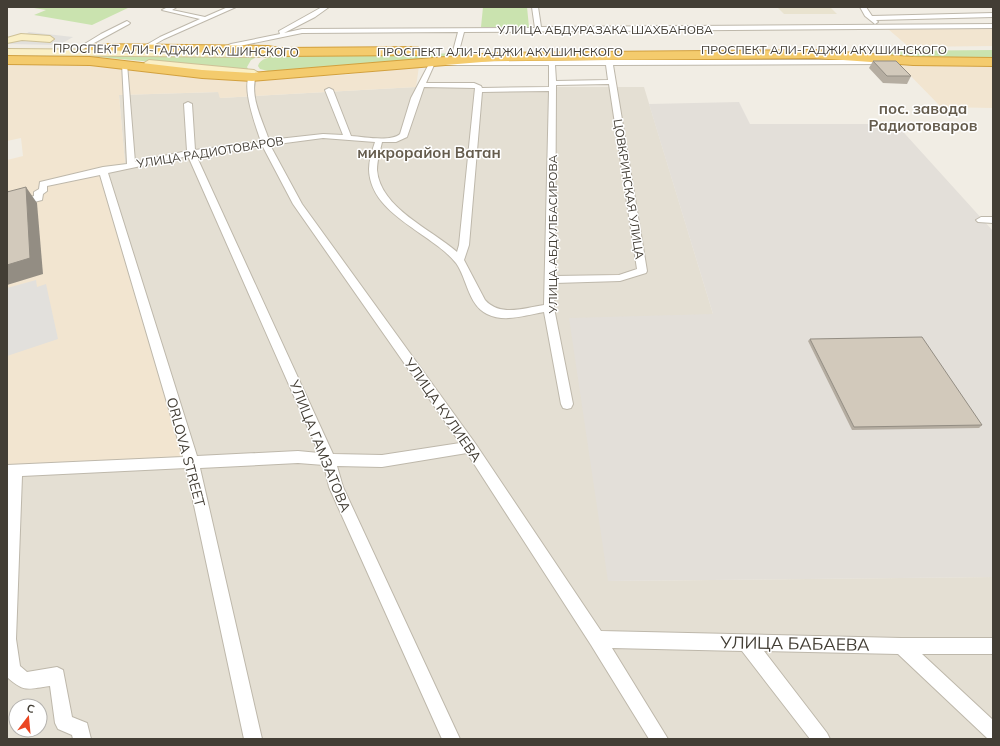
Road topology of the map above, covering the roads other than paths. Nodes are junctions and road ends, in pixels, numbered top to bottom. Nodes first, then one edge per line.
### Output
1 (174, 7) edge
2 (233, 7) edge
3 (326, 7) edge
4 (535, 7) edge
5 (863, 7) edge
6 (910, 10) dead end
7 (993, 15) edge
8 (918, 17) junction
9 (870, 18) junction
10 (207, 19) junction
11 (128, 23) dead end
12 (993, 26) edge
13 (883, 27) junction
14 (538, 29) junction
15 (461, 30) junction
16 (275, 36) junction
17 (50, 40) dead end
18 (7, 42) edge
19 (81, 48) junction
20 (897, 48) dead end
21 (143, 49) junction
22 (220, 50) junction
23 (456, 51) junction
24 (7, 52) edge
25 (272, 52) junction
26 (848, 52) junction
27 (885, 54) junction
28 (7, 56) edge
29 (548, 56) junction
30 (630, 59) junction
31 (707, 59) junction
32 (7, 60) edge
33 (608, 62) junction
34 (993, 62) edge
35 (432, 63) junction
36 (124, 64) junction
37 (253, 75) junction
38 (613, 82) junction
39 (421, 85) junction
40 (553, 86) junction
41 (477, 87) junction
42 (328, 90) dead end
43 (188, 104) dead end
44 (348, 137) junction
45 (380, 140) junction
46 (266, 144) junction
47 (191, 153) junction
48 (131, 165) junction
49 (103, 170) junction
50 (7, 206) edge
51 (981, 220) dead end
52 (993, 220) edge
53 (459, 260) junction
54 (550, 280) junction
55 (549, 308) junction
56 (567, 404) dead end
57 (470, 447) junction
58 (329, 460) junction
59 (192, 463) junction
60 (11, 471) edge
61 (597, 639) junction
62 (746, 642) junction
63 (901, 646) junction
64 (993, 646) edge
65 (993, 732) edge
66 (82, 739) edge
67 (253, 739) edge
68 (451, 739) edge
69 (660, 739) edge
70 (821, 739) edge

1 - 10 street
2 - 10 street
3 - 16 street
4 - 14 street
5 - 9 street
6 - 8 street
7 - 8 street
8 - 9 street
9 - 13 street
10 - 21 street
11 - 19 street
12 - 13 street, УЛИЦА АБДУРАЗАКА ШАХБАНОВА
13 - 14 street, УЛИЦА АБДУРАЗАКА ШАХБАНОВА
14 - 15 street, УЛИЦА АБДУРАЗАКА ШАХБАНОВА
15 - 16 street, УЛИЦА АБДУРАЗАКА ШАХБАНОВА
15 - 23 street
16 - 22 street, УЛИЦА АБДУРАЗАКА ШАХБАНОВА
16 - 25 street
17 - 18 main road
18 - 19 highway, ПРОСПЕКТ АЛИ-ГАДЖИ АКУШИНСКОГО
19 - 21 highway, ПРОСПЕКТ АЛИ-ГАДЖИ АКУШИНСКОГО
20 - 27 highway, ПРОСПЕКТ АЛИ-ГАДЖИ АКУШИНСКОГО
21 - 22 highway, ПРОСПЕКТ АЛИ-ГАДЖИ АКУШИНСКОГО
22 - 25 highway, ПРОСПЕКТ АЛИ-ГАДЖИ АКУШИНСКОГО
23 - 25 highway, ПРОСПЕКТ АЛИ-ГАДЖИ АКУШИНСКОГО
23 - 29 highway, ПРОСПЕКТ АЛИ-ГАДЖИ АКУШИНСКОГО
24 - 25 main road
25 - 37 highway
26 - 27 highway, ПРОСПЕКТ АЛИ-ГАДЖИ АКУШИНСКОГО
26 - 29 highway, ПРОСПЕКТ АЛИ-ГАДЖИ АКУШИНСКОГО
26 - 31 highway, ПРОСПЕКТ АЛИ-ГАДЖИ АКУШИНСКОГО
27 - 31 street
27 - 34 highway, ПРОСПЕКТ АЛИ-ГАДЖИ АКУШИНСКОГО
28 - 37 main road
29 - 30 highway, ПРОСПЕКТ АЛИ-ГАДЖИ АКУШИНСКОГО
29 - 33 street
29 - 35 highway, ПРОСПЕКТ АЛИ-ГАДЖИ АКУШИНСКОГО
29 - 40 street, УЛИЦА АБДУЛБАСИРОВА
30 - 31 highway, ПРОСПЕКТ АЛИ-ГАДЖИ АКУШИНСКОГО
30 - 33 street
32 - 36 highway, ПРОСПЕКТ АЛИ-ГАДЖИ АКУШИНСКОГО
33 - 38 street, ЦОВКРИНСКАЯ УЛИЦА
35 - 37 highway, ПРОСПЕКТ АЛИ-ГАДЖИ АКУШИНСКОГО
35 - 39 street
36 - 37 highway, ПРОСПЕКТ АЛИ-ГАДЖИ АКУШИНСКОГО
36 - 48 street
37 - 46 street, УЛИЦА КУЛИЕВА
38 - 40 street
38 - 54 street, ЦОВКРИНСКАЯ УЛИЦА
39 - 41 street
39 - 45 street, УЛИЦА РАДИОТОВАРОВ
40 - 41 street
40 - 54 street, УЛИЦА АБДУЛБАСИРОВА
41 - 53 street
42 - 44 street
43 - 47 street, УЛИЦА ГАМЗАТОВА
44 - 45 street, УЛИЦА РАДИОТОВАРОВ
44 - 46 street, УЛИЦА РАДИОТОВАРОВ
45 - 53 street
46 - 47 street, УЛИЦА РАДИОТОВАРОВ
46 - 57 street, УЛИЦА КУЛИЕВА
47 - 48 street, УЛИЦА РАДИОТОВАРОВ
47 - 58 street, УЛИЦА ГАМЗАТОВА
48 - 49 street, УЛИЦА РАДИОТОВАРОВ
49 - 50 street, УЛИЦА РАДИОТОВАРОВ
49 - 59 street, ORLOVA STREET
51 - 52 street
53 - 55 street
54 - 55 street, УЛИЦА АБДУЛБАСИРОВА
55 - 56 street, УЛИЦА АБДУЛБАСИРОВА
57 - 58 street
57 - 61 street, УЛИЦА КУЛИЕВА
58 - 59 street
58 - 68 street, УЛИЦА ГАМЗАТОВА
59 - 60 street
59 - 67 street, ORLOVA STREET
60 - 66 street
61 - 62 street, УЛИЦА БАБАЕВА
61 - 69 street, УЛИЦА КУЛИЕВА
62 - 63 street, УЛИЦА БАБАЕВА
62 - 70 street
63 - 64 street, УЛИЦА БАБАЕВА
63 - 65 street

